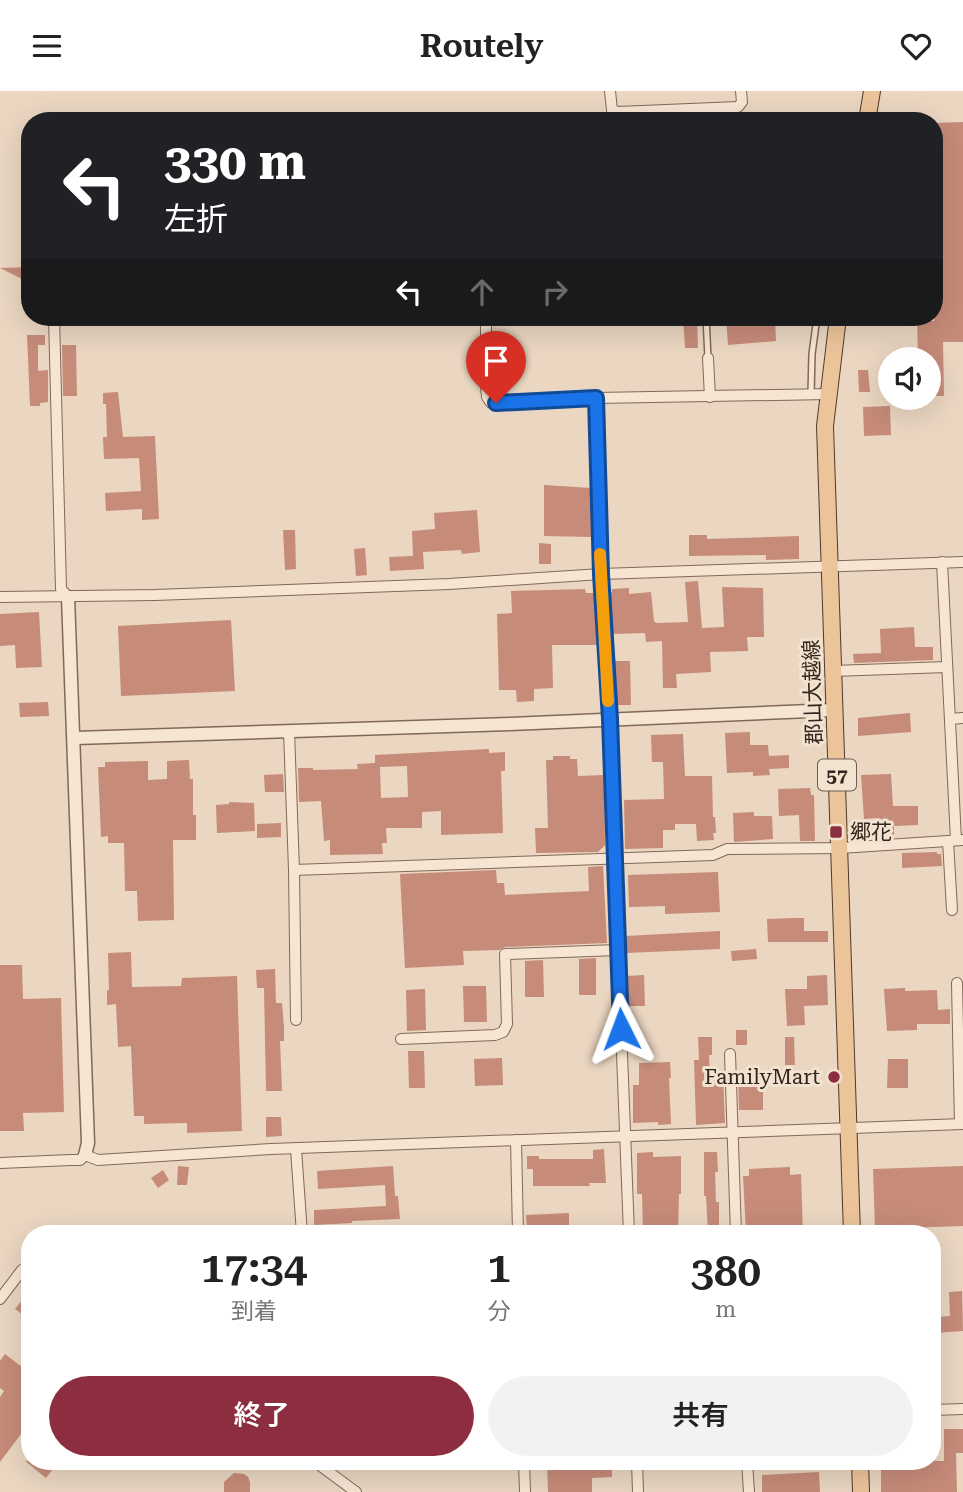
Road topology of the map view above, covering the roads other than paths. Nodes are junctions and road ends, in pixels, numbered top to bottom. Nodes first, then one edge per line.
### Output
1 (610, 91) edge
2 (741, 91) edge
3 (872, 91) edge
4 (868, 112) edge
5 (54, 326) edge
6 (486, 326) edge
7 (706, 326) edge
8 (816, 326) edge
9 (837, 326) edge
10 (708, 358) joint
11 (811, 394) junction
12 (829, 394) junction
13 (710, 397) junction
14 (596, 398) junction
15 (942, 562) junction
16 (963, 562) edge
17 (829, 566) junction
18 (601, 574) junction
19 (0, 597) edge
20 (68, 597) junction
21 (947, 667) junction
22 (833, 671) junction
23 (834, 710) junction
24 (963, 718) edge
25 (610, 719) junction
26 (950, 719) junction
27 (289, 731) junction
28 (75, 738) junction
29 (956, 840) edge
30 (840, 848) junction
31 (614, 857) junction
32 (294, 870) junction
33 (952, 910) dead end
34 (618, 950) junction
35 (957, 983) dead end
36 (296, 1020) dead end
37 (401, 1039) dead end
38 (730, 1054) dead end
39 (962, 1124) edge
40 (848, 1128) junction
41 (734, 1132) junction
42 (626, 1135) junction
43 (516, 1140) junction
44 (296, 1149) junction
45 (85, 1155) junction
46 (0, 1163) edge
47 (301, 1225) edge
48 (518, 1225) edge
49 (629, 1225) edge
50 (736, 1225) edge
51 (852, 1225) edge
52 (21, 1271) edge
53 (0, 1299) edge
54 (963, 1409) edge
55 (941, 1410) edge
56 (326, 1470) edge
57 (524, 1470) edge
58 (637, 1470) edge
59 (748, 1470) edge
60 (861, 1470) edge
61 (356, 1492) edge
62 (525, 1492) edge
63 (638, 1492) edge
64 (749, 1492) edge
65 (862, 1492) edge

1 - 2 street
3 - 4 main road
5 - 20 street
6 - 14 street
7 - 10 lane
8 - 11 lane
9 - 12 main road, 郡山大越線 / 57
10 - 13 street
11 - 12 street
11 - 13 street
12 - 17 main road, 郡山大越線 / 57
13 - 14 street
14 - 18 street
15 - 16 street
15 - 17 street
15 - 21 street
17 - 18 street
17 - 22 main road, 郡山大越線 / 57
18 - 20 street
18 - 25 street
19 - 20 street
20 - 28 street
21 - 22 street
21 - 26 street
22 - 23 main road, 郡山大越線 / 57
23 - 25 street
23 - 30 main road, 郡山大越線 / 57
24 - 26 street
25 - 27 street
25 - 31 street
26 - 29 street
27 - 28 street
27 - 32 street
28 - 45 street
29 - 30 street
29 - 33 street
30 - 31 street
30 - 40 main road, 郡山大越線 / 57
31 - 32 street
31 - 34 street
32 - 36 street
34 - 37 street
34 - 42 street
35 - 39 street
38 - 41 street
39 - 40 street
40 - 41 street
40 - 51 main road, 郡山大越線 / 57
41 - 42 street
41 - 50 street
42 - 43 street
42 - 49 street
43 - 44 street
43 - 48 street
44 - 45 street
44 - 47 street
45 - 46 street
52 - 53 street
54 - 55 street
56 - 61 street
57 - 62 street
58 - 63 street
59 - 64 street
60 - 65 main road

